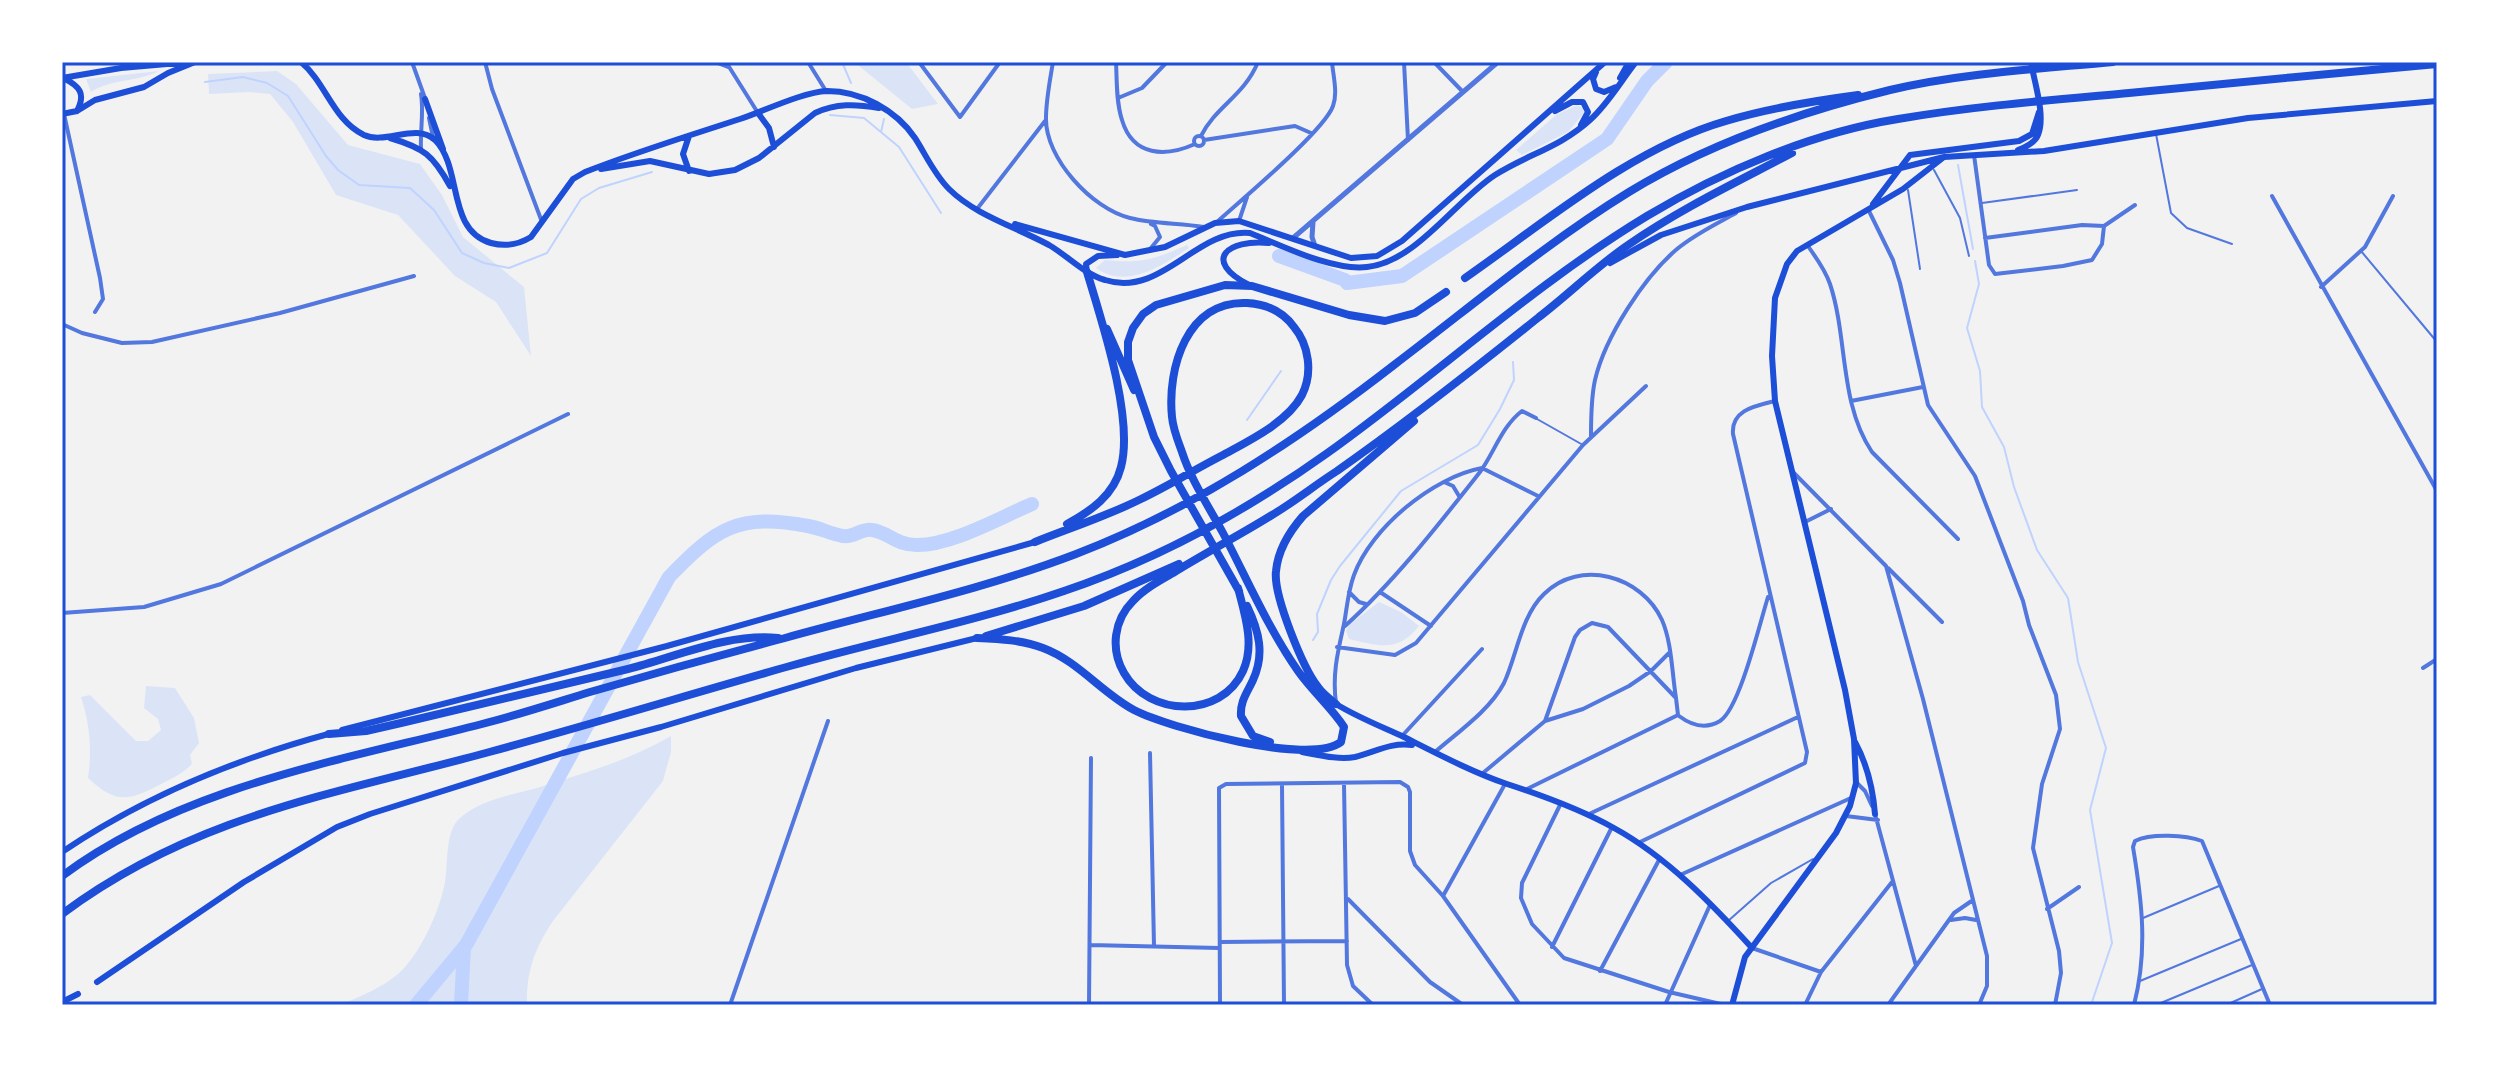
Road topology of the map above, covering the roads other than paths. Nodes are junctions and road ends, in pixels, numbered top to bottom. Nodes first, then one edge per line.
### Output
1 (192, 62) edge
2 (301, 62) edge
3 (412, 62) edge
4 (485, 62) edge
5 (715, 62) edge
6 (808, 62) edge
7 (919, 62) edge
8 (1000, 62) edge
9 (1053, 62) edge
10 (1116, 62) edge
11 (1167, 62) edge
12 (1258, 62) edge
13 (1332, 62) edge
14 (1404, 62) edge
15 (1434, 62) edge
16 (1498, 62) edge
17 (1629, 62) edge
18 (1636, 62) edge
19 (2031, 62) edge
20 (2113, 62) edge
21 (728, 64) edge
22 (1603, 64) edge
23 (2437, 64) edge
24 (120, 65) edge
25 (62, 77) edge
26 (1617, 86) junction
27 (420, 88) junction
28 (1894, 89) junction
29 (826, 91) junction
30 (1463, 92) junction
31 (1118, 98) junction
32 (425, 99) junction
33 (2437, 101) edge
34 (886, 109) junction
35 (77, 111) junction
36 (2039, 112) junction
37 (758, 113) junction
38 (63, 114) edge
39 (1546, 116) junction
40 (1045, 121) junction
41 (420, 133) junction
42 (1311, 133) junction
43 (2156, 133) junction
44 (1574, 134) junction
45 (689, 136) junction
46 (387, 137) junction
47 (1202, 138) junction
48 (434, 139) junction
49 (1408, 140) junction
50 (1819, 140) junction
51 (774, 147) junction
52 (421, 149) junction
53 (444, 152) junction
54 (2011, 153) junction
55 (1974, 155) junction
56 (1944, 157) junction
57 (1932, 165) junction
58 (1901, 168) junction
59 (689, 171) junction
60 (585, 172) junction
61 (1916, 177) junction
62 (1908, 185) junction
63 (2077, 190) dead end
64 (1248, 195) junction
65 (456, 196) junction
66 (2272, 196) dead end
67 (2393, 196) dead end
68 (1981, 203) junction
69 (2135, 205) dead end
70 (1747, 207) junction
71 (1870, 208) junction
72 (977, 209) junction
73 (1146, 221) junction
74 (1239, 221) junction
75 (1004, 222) junction
76 (1313, 222) junction
77 (1215, 223) junction
78 (543, 224) junction
79 (2104, 226) junction
80 (1205, 227) junction
81 (1985, 238) junction
82 (1292, 239) junction
83 (1806, 244) junction
84 (2232, 244) dead end
85 (1281, 245) junction
86 (1315, 247) junction
87 (2361, 251) junction
88 (1148, 252) junction
89 (1125, 255) junction
90 (1969, 256) dead end
91 (1600, 269) junction
92 (1920, 269) dead end
93 (1087, 272) junction
94 (414, 276) dead end
95 (1465, 278) dead end
96 (1252, 286) junction
97 (2321, 287) junction
98 (1446, 292) dead end
99 (1097, 307) junction
100 (95, 312) dead end
101 (62, 324) edge
102 (2437, 342) edge
103 (1455, 385) junction
104 (1646, 386) dead end
105 (1923, 387) junction
106 (1775, 401) junction
107 (1851, 401) junction
108 (568, 414) dead end
109 (1536, 418) joint
110 (1591, 436) junction
111 (1154, 437) junction
112 (1583, 445) junction
113 (1482, 468) junction
114 (1790, 470) junction
115 (1444, 482) junction
116 (2437, 491) edge
117 (1538, 496) junction
118 (1459, 497) junction
119 (1831, 509) junction
120 (1803, 523) junction
121 (1958, 539) dead end
122 (1035, 542) junction
123 (1206, 552) junction
124 (1886, 566) junction
125 (1238, 588) junction
126 (1349, 592) junction
127 (1379, 592) junction
128 (1769, 595) junction
129 (1369, 604) junction
130 (62, 613) edge
131 (1942, 622) dead end
132 (1431, 626) junction
133 (1343, 627) junction
134 (783, 638) junction
135 (977, 638) junction
136 (1337, 647) junction
137 (1482, 649) dead end
138 (1669, 653) junction
139 (2437, 659) edge
140 (2423, 668) dead end
141 (1299, 671) junction
142 (1651, 671) junction
143 (1314, 682) junction
144 (1318, 696) junction
145 (1676, 698) junction
146 (1336, 704) junction
147 (1678, 715) junction
148 (1798, 717) junction
149 (828, 721) dead end
150 (1545, 721) junction
151 (329, 734) junction
152 (1402, 736) junction
153 (1854, 739) junction
154 (1420, 746) junction
155 (1290, 749) junction
156 (1435, 752) junction
157 (1150, 753) dead end
158 (1091, 758) dead end
159 (1483, 773) junction
160 (1856, 783) junction
161 (1344, 784) junction
162 (1505, 784) junction
163 (1282, 785) junction
164 (1527, 789) junction
165 (1853, 797) junction
166 (1561, 803) junction
167 (1587, 815) junction
168 (1846, 816) junction
169 (1876, 817) junction
170 (1612, 827) junction
171 (1638, 843) junction
172 (62, 852) edge
173 (1818, 857) junction
174 (1659, 860) junction
175 (1678, 875) junction
176 (62, 876) edge
177 (1892, 882) junction
178 (2221, 885) junction
179 (2079, 887) dead end
180 (1443, 896) junction
181 (1347, 897) junction
182 (1973, 900) junction
183 (1710, 905) junction
184 (2047, 909) junction
185 (62, 914) edge
186 (2142, 918) junction
187 (1951, 920) junction
188 (1978, 921) junction
189 (1727, 922) junction
190 (2243, 938) junction
191 (1284, 941) junction
192 (1347, 941) junction
193 (1089, 945) junction
194 (1219, 945) junction
195 (1154, 946) junction
196 (1552, 947) junction
197 (1752, 948) junction
198 (2253, 964) junction
199 (1916, 966) junction
200 (1600, 971) junction
201 (1821, 972) junction
202 (2140, 981) junction
203 (97, 982) dead end
204 (2263, 989) junction
205 (1669, 992) junction
206 (78, 994) dead end
207 (62, 1002) edge
208 (730, 1005) edge
209 (1089, 1005) edge
210 (1105, 1005) edge
211 (1220, 1005) edge
212 (1284, 1005) edge
213 (1373, 1005) edge
214 (1463, 1005) edge
215 (1520, 1005) edge
216 (1665, 1005) edge
217 (1725, 1005) edge
218 (1732, 1005) edge
219 (1805, 1005) edge
220 (1888, 1005) edge
221 (1979, 1005) edge
222 (2055, 1005) edge
223 (2134, 1005) edge
224 (2156, 1005) edge
225 (2226, 1005) edge
226 (2270, 1005) edge

1 - 24 main road
1 - 35 main road
2 - 46 main road
3 - 27 street
4 - 78 street
5 - 21 street
6 - 29 street
7 - 8 street
9 - 40 street
10 - 31 street
11 - 31 street
12 - 47 street
13 - 42 street
14 - 49 street
15 - 30 street
16 - 30 street
17 - 26 main road
18 - 26 main road
19 - 36 main road
20 - 28 highway
21 - 37 street
22 - 26 main road
22 - 39 main road
23 - 50 highway
24 - 25 main road
25 - 35 main road
26 - 44 main road
27 - 32 street
27 - 41 street
28 - 95 highway
28 - 134 highway
29 - 34 main road
29 - 37 main road
30 - 49 street
31 - 47 street
32 - 48 street
32 - 53 main road
33 - 43 main road
34 - 51 main road
34 - 72 main road
35 - 38 main road
36 - 54 main road
36 - 58 main road
37 - 45 main road
37 - 51 main road
38 - 100 street
39 - 44 main road
39 - 86 main road
40 - 72 street
40 - 73 street
41 - 46 main road
41 - 48 main road
41 - 52 street
42 - 47 street
42 - 64 street
43 - 54 main road
43 - 84 lane
44 - 85 main road
45 - 59 main road
45 - 60 main road
46 - 52 main road
48 - 53 main road
49 - 76 street
50 - 91 highway
50 - 185 highway
51 - 59 main road
52 - 65 main road
53 - 65 main road
54 - 55 main road
55 - 56 main road
55 - 68 street
56 - 57 main road
56 - 58 main road
57 - 61 main road
57 - 90 lane
58 - 61 main road
58 - 70 main road
58 - 71 main road
59 - 60 main road
60 - 78 main road
61 - 62 main road
62 - 71 main road
62 - 92 lane
63 - 68 lane
64 - 74 street
64 - 77 street
65 - 78 main road
66 - 97 street
67 - 87 street
68 - 81 street
69 - 79 street
70 - 91 main road
70 - 110 street
71 - 83 main road
71 - 105 street
72 - 75 main road
73 - 80 street
73 - 88 street
74 - 77 main road
74 - 82 main road
75 - 89 main road
75 - 93 main road
76 - 82 street
76 - 86 street
77 - 80 main road
79 - 81 street
79 - 81 street
80 - 88 main road
82 - 86 main road
83 - 106 main road
83 - 107 street
85 - 93 main road
85 - 96 main road
87 - 97 street
87 - 102 lane
88 - 89 main road
89 - 93 main road
91 - 103 highway
93 - 99 highway
94 - 101 street
96 - 98 highway
96 - 111 highway
97 - 116 street
99 - 111 highway
99 - 122 highway
103 - 123 highway
103 - 143 highway
104 - 110 street
105 - 107 street
105 - 184 street
106 - 114 main road
106 - 128 street
107 - 121 street
108 - 130 street
109 - 112 lane
109 - 113 street
110 - 112 street
111 - 125 highway
112 - 117 street
113 - 115 street
113 - 117 street
113 - 118 street
114 - 119 street
114 - 120 main road
115 - 118 street
115 - 126 street
117 - 132 street
118 - 127 street
119 - 120 street
119 - 124 street
120 - 153 main road
122 - 141 highway
122 - 151 main road
123 - 125 highway
123 - 135 highway
124 - 131 street
124 - 182 street
125 - 155 highway
126 - 129 street
126 - 133 street
127 - 129 street
127 - 132 street
128 - 147 street
128 - 148 street
129 - 133 street
132 - 136 street
133 - 136 street
134 - 151 highway
134 - 176 highway
135 - 155 highway
135 - 203 main road
136 - 146 street
137 - 152 street
138 - 142 street
138 - 145 street
138 - 156 street
139 - 140 street
141 - 143 highway
141 - 144 highway
142 - 145 street
142 - 150 street
142 - 150 street
143 - 144 highway
143 - 146 highway
144 - 155 highway
145 - 147 street
146 - 152 main road
147 - 164 street
148 - 167 street
148 - 171 street
149 - 208 street
150 - 159 street
151 - 172 main road
152 - 154 main road
153 - 160 main road
153 - 169 main road
154 - 155 main road
154 - 156 main road
156 - 159 main road
157 - 195 street
158 - 193 street
159 - 162 main road
160 - 165 main road
160 - 169 street
161 - 163 street
161 - 180 street
161 - 181 street
162 - 164 main road
162 - 180 street
163 - 191 street
163 - 194 street
164 - 166 main road
165 - 168 main road
165 - 175 street
166 - 167 main road
166 - 196 street
167 - 170 main road
168 - 169 street
168 - 173 main road
169 - 177 street
170 - 171 main road
170 - 196 street
171 - 174 main road
173 - 189 lane
173 - 197 main road
174 - 175 main road
174 - 200 street
175 - 183 main road
177 - 199 street
177 - 201 street
178 - 186 lane
178 - 186 street
178 - 190 street
179 - 184 street
180 - 215 street
181 - 192 street
181 - 214 street
182 - 187 street
182 - 188 street
183 - 189 main road
183 - 205 street
184 - 222 street
186 - 202 street
187 - 188 street
187 - 199 street
188 - 221 street
189 - 197 main road
190 - 198 street
190 - 202 lane
191 - 192 street
191 - 194 street
191 - 212 street
192 - 213 street
193 - 195 street
193 - 209 street
194 - 195 street
194 - 211 street
196 - 200 street
197 - 201 street
197 - 218 main road
198 - 204 street
198 - 224 lane
199 - 220 street
200 - 205 street
201 - 219 street
202 - 223 street
204 - 225 lane
204 - 226 street
205 - 216 street
205 - 217 street
206 - 207 main road
209 - 210 street

